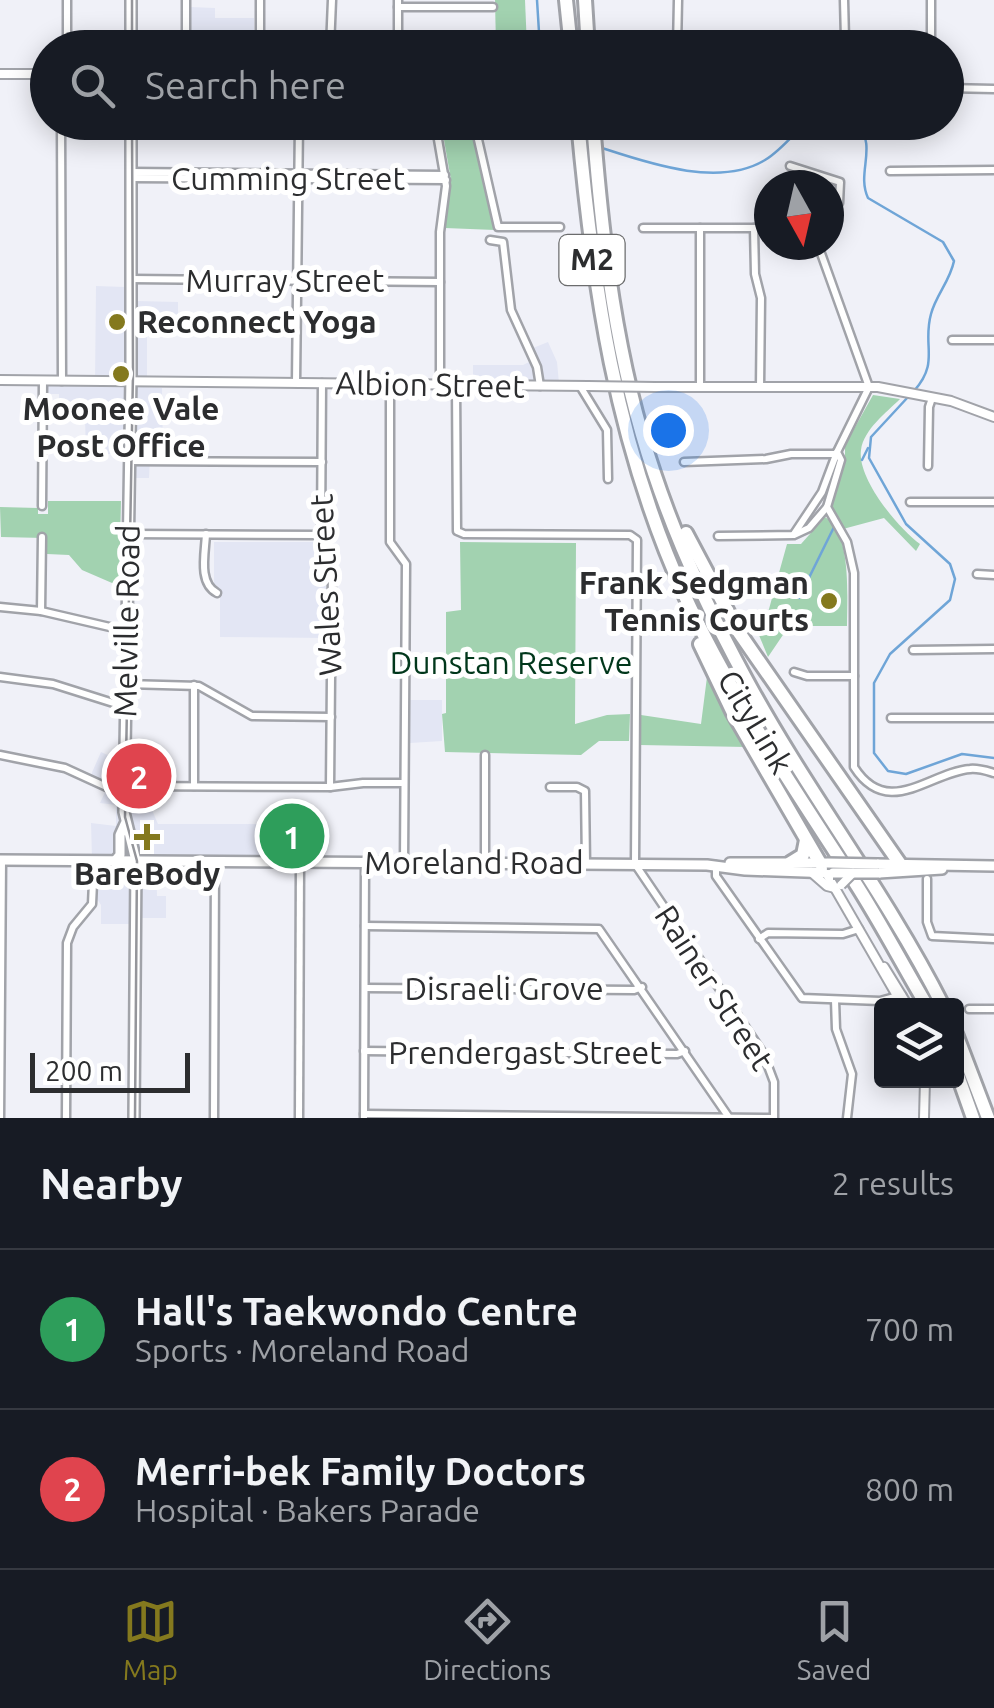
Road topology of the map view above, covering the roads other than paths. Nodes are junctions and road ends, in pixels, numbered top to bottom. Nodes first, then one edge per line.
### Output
1 (67, 0) edge
2 (131, 0) edge
3 (186, 0) edge
4 (260, 0) edge
5 (332, 0) edge
6 (566, 0) edge
7 (585, 0) edge
8 (678, 0) edge
9 (844, 0) edge
10 (931, 0) edge
11 (398, 3) edge
12 (493, 7) dead end
13 (67, 30) edge
14 (131, 30) edge
15 (186, 30) edge
16 (260, 30) edge
17 (331, 30) edge
18 (398, 30) edge
19 (569, 30) edge
20 (587, 30) edge
21 (677, 30) edge
22 (843, 30) edge
23 (932, 30) edge
24 (0, 72) edge
25 (30, 73) edge
26 (964, 88) edge
27 (994, 89) edge
28 (61, 140) edge
29 (131, 140) edge
30 (299, 140) edge
31 (438, 140) edge
32 (478, 140) edge
33 (579, 140) edge
34 (595, 140) edge
35 (790, 166) dead end
36 (804, 170) edge
37 (890, 170) dead end
38 (994, 170) edge
39 (131, 175) junction
40 (298, 176) junction
41 (445, 178) junction
42 (560, 228) dead end
43 (643, 228) dead end
44 (700, 228) junction
45 (754, 228) edge
46 (490, 240) dead end
47 (755, 260) edge
48 (823, 260) edge
49 (131, 280) junction
50 (298, 281) junction
51 (440, 282) junction
52 (952, 340) dead end
53 (994, 340) edge
54 (0, 380) edge
55 (43, 380) junction
56 (62, 381) junction
57 (131, 382) junction
58 (296, 383) junction
59 (322, 384) junction
60 (390, 384) junction
61 (456, 384) junction
62 (440, 385) junction
63 (540, 386) junction
64 (584, 386) junction
65 (700, 387) junction
66 (760, 388) junction
67 (867, 389) junction
68 (933, 397) junction
69 (994, 418) edge
70 (643, 434) junction
71 (836, 453) junction
72 (130, 460) junction
73 (322, 462) junction
74 (684, 462) dead end
75 (928, 466) dead end
76 (608, 479) dead end
77 (644, 487) junction
78 (910, 502) dead end
79 (994, 502) edge
80 (42, 506) dead end
81 (827, 508) junction
82 (128, 534) junction
83 (206, 534) junction
84 (321, 535) junction
85 (794, 535) junction
86 (718, 536) dead end
87 (42, 537) dead end
88 (977, 574) dead end
89 (994, 574) edge
90 (218, 593) dead end
91 (0, 607) edge
92 (41, 611) junction
93 (127, 631) junction
94 (913, 650) dead end
95 (994, 650) edge
96 (794, 672) dead end
97 (854, 676) junction
98 (0, 677) edge
99 (126, 684) junction
100 (194, 686) junction
101 (205, 688) junction
102 (126, 707) junction
103 (195, 708) junction
104 (331, 718) junction
105 (891, 718) dead end
106 (994, 718) edge
107 (485, 755) dead end
108 (0, 756) edge
109 (994, 773) edge
110 (404, 784) junction
111 (194, 786) junction
112 (550, 786) dead end
113 (330, 788) junction
114 (124, 791) junction
115 (126, 824) junction
116 (879, 835) junction
117 (806, 840) junction
118 (1, 860) edge
119 (94, 861) junction
120 (114, 861) junction
121 (136, 861) junction
122 (215, 861) junction
123 (300, 862) junction
124 (365, 862) junction
125 (404, 862) junction
126 (484, 863) junction
127 (790, 863) junction
128 (586, 864) junction
129 (635, 864) junction
130 (900, 864) junction
131 (713, 865) junction
132 (994, 866) edge
133 (877, 868) junction
134 (824, 869) junction
135 (853, 873) junction
136 (927, 880) dead end
137 (839, 890) junction
138 (365, 926) junction
139 (859, 929) junction
140 (759, 938) junction
141 (994, 939) edge
142 (642, 987) junction
143 (365, 988) junction
144 (900, 998) edge
145 (923, 998) edge
146 (939, 998) edge
147 (835, 1000) junction
148 (874, 1001) edge
149 (969, 1008) dead end
150 (994, 1009) edge
151 (685, 1051) junction
152 (364, 1052) junction
153 (964, 1055) edge
154 (927, 1088) edge
155 (962, 1088) edge
156 (364, 1116) edge
157 (728, 1116) edge
158 (0, 1118) edge
159 (66, 1118) edge
160 (134, 1118) edge
161 (214, 1118) edge
162 (299, 1118) edge
163 (774, 1118) edge
164 (847, 1118) edge
165 (926, 1118) edge
166 (972, 1118) edge
167 (988, 1118) edge

1 - 13 street
2 - 14 main road
3 - 15 street
4 - 16 street
5 - 17 street
6 - 19 highway
7 - 20 highway
8 - 21 street
9 - 22 street
10 - 23 street
11 - 12 street
11 - 18 street
24 - 25 street
26 - 27 street
28 - 56 street
29 - 39 main road, Melville Road
30 - 40 street
31 - 41 street
32 - 42 street
33 - 77 highway, CityLink / M2
34 - 70 highway, CityLink / M2
35 - 36 street
37 - 38 street
39 - 40 street, Cumming Street
39 - 49 main road, Melville Road
40 - 41 street, Cumming Street
40 - 50 street
41 - 51 street
43 - 44 street
44 - 45 street
44 - 65 street
46 - 63 street
47 - 66 street
48 - 67 street
49 - 50 street, Murray Street
49 - 57 main road, Melville Road
50 - 51 street, Murray Street
50 - 58 street
51 - 62 street
52 - 53 street
54 - 55 street, Albion Street
55 - 56 street, Albion Street
55 - 80 street
56 - 57 street, Albion Street
57 - 58 street, Albion Street
57 - 72 main road, Melville Road
58 - 59 street, Albion Street
59 - 60 street, Albion Street
59 - 73 street, Wales Street
60 - 62 street, Albion Street
60 - 110 street
61 - 62 street, Albion Street
61 - 63 street, Albion Street
61 - 129 street
63 - 64 street, Albion Street
64 - 65 street, Albion Street, bridge
64 - 76 street
65 - 66 street, Albion Street
66 - 67 street, Albion Street
67 - 68 street, Albion Street
67 - 71 street
68 - 69 street, Albion Street
68 - 75 street
70 - 116 highway
70 - 146 highway, CityLink / M2
71 - 74 street
71 - 81 street
71 - 85 street
72 - 73 street
72 - 82 main road, Melville Road
73 - 84 street, Wales Street
77 - 117 highway
77 - 145 highway, CityLink / M2
78 - 79 street
81 - 85 street
81 - 97 street
82 - 83 street
82 - 93 main road, Melville Road
83 - 84 street
83 - 90 street
84 - 104 street, Wales Street
85 - 86 street
87 - 92 street
88 - 89 street
91 - 92 street
92 - 93 street
93 - 99 main road, Melville Road
94 - 95 street
96 - 97 street
97 - 109 street
98 - 102 street
99 - 100 street
99 - 102 main road, Melville Road
100 - 101 street
100 - 103 street
101 - 103 street
101 - 104 street
102 - 114 main road, Melville Road
103 - 111 street
104 - 113 street, Wales Street
105 - 106 street
107 - 126 street
108 - 114 street
110 - 113 street
110 - 125 street
111 - 113 street
111 - 114 street
112 - 128 street
114 - 115 main road, Melville Road
115 - 120 main road
115 - 121 main road, Melville Road
116 - 130 highway
116 - 133 highway
117 - 127 highway
117 - 134 highway
118 - 119 main road, Moreland Road
118 - 158 street
119 - 120 main road, Moreland Road
119 - 159 street
120 - 121 main road, Moreland Road
121 - 122 main road, Moreland Road
121 - 160 main road, Melville Road
122 - 123 main road, Moreland Road
122 - 161 street
123 - 124 main road, Moreland Road
123 - 162 street
124 - 125 main road, Moreland Road
124 - 138 street
125 - 126 main road, Moreland Road
126 - 128 main road, Moreland Road
127 - 131 main road, Moreland Road
127 - 134 main road, Moreland Road
128 - 129 main road, Moreland Road
129 - 131 main road, Moreland Road
129 - 163 street, Rainer Street
130 - 132 main road, Moreland Road
130 - 133 main road, Moreland Road
131 - 134 main road, Moreland Road
131 - 140 street
132 - 133 main road, Moreland Road
133 - 134 main road, Moreland Road, bridge
133 - 135 main road, Moreland Road, bridge
134 - 135 main road, Moreland Road, bridge
134 - 137 street
134 - 137 street
135 - 137 street, bridge
136 - 141 street
137 - 139 street
138 - 142 street
138 - 143 street
139 - 140 street
139 - 144 street
140 - 147 street
142 - 143 street, Disraeli Grove
142 - 151 street
143 - 152 street
147 - 148 street
147 - 164 street
149 - 150 street
151 - 152 street, Prendergast Street
151 - 157 street
152 - 156 street
153 - 167 highway
154 - 165 street
155 - 166 highway
156 - 157 street
157 - 163 street

